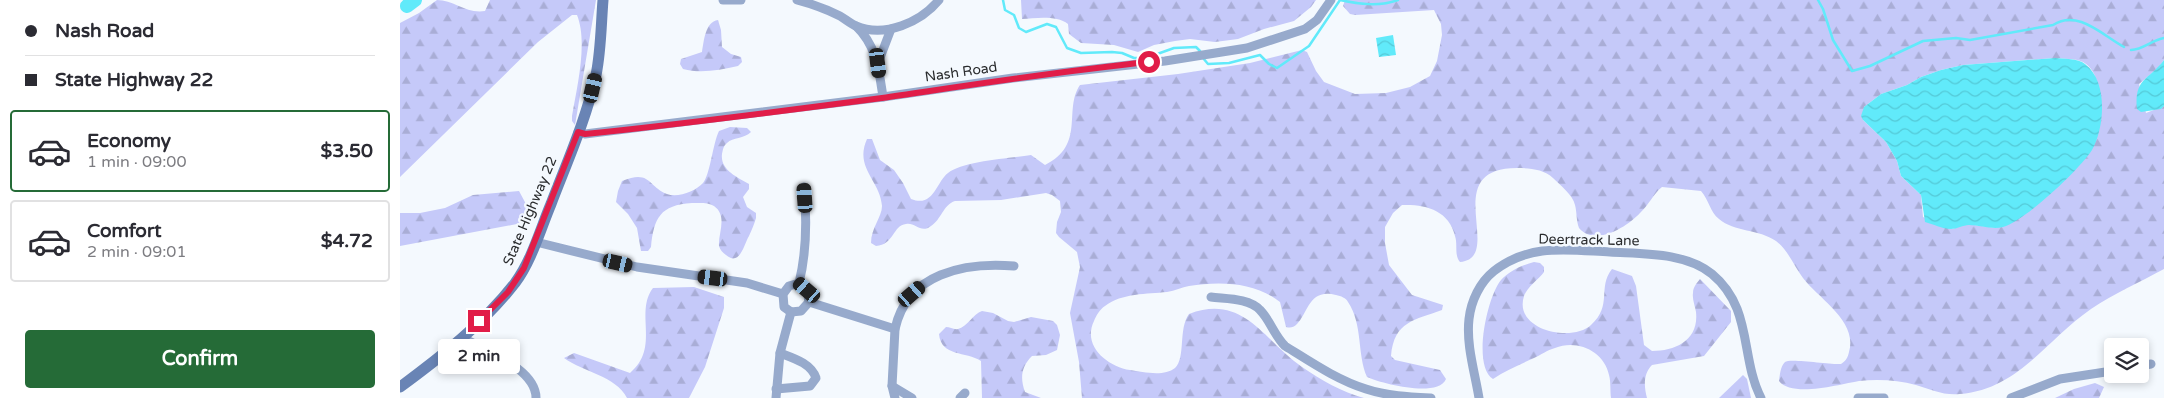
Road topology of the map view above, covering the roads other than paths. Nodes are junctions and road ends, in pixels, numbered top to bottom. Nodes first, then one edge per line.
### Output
1 (603, 0) edge
2 (723, 0) edge
3 (741, 0) edge
4 (797, 0) edge
5 (939, 0) edge
6 (1331, 0) edge
7 (856, 26) junction
8 (891, 28) junction
9 (878, 63) junction
10 (883, 98) junction
11 (578, 132) junction
12 (804, 187) dead end
13 (536, 242) junction
14 (1014, 266) dead end
15 (799, 283) junction
16 (783, 294) junction
17 (1211, 297) dead end
18 (809, 302) junction
19 (791, 312) junction
20 (895, 329) junction
21 (462, 337) junction
22 (780, 353) junction
23 (2104, 372) edge
24 (892, 386) junction
25 (400, 387) edge
26 (776, 393) edge
27 (536, 398) edge
28 (895, 398) edge
29 (912, 398) edge
30 (1431, 398) edge
31 (1479, 398) edge
32 (1761, 398) edge
33 (1858, 398) edge
34 (1884, 398) edge
35 (2011, 398) edge

1 - 11 main road, State Highway 22
2 - 3 street
4 - 7 street
5 - 8 street
6 - 10 street, Nash Road
7 - 8 street
7 - 9 street
8 - 9 street
9 - 10 street
10 - 11 street, Nash Road
11 - 13 main road, State Highway 22
12 - 15 street
13 - 16 street
13 - 21 main road, State Highway 22
14 - 20 street
15 - 16 street
15 - 18 street
16 - 19 street
17 - 30 street
18 - 19 street
18 - 20 street
19 - 22 street
20 - 24 street
21 - 25 main road, State Highway 22
21 - 27 street
22 - 26 street
22 - 26 street
23 - 35 street
24 - 28 street
24 - 29 street
31 - 32 street, Deertrack Lane
33 - 34 street

